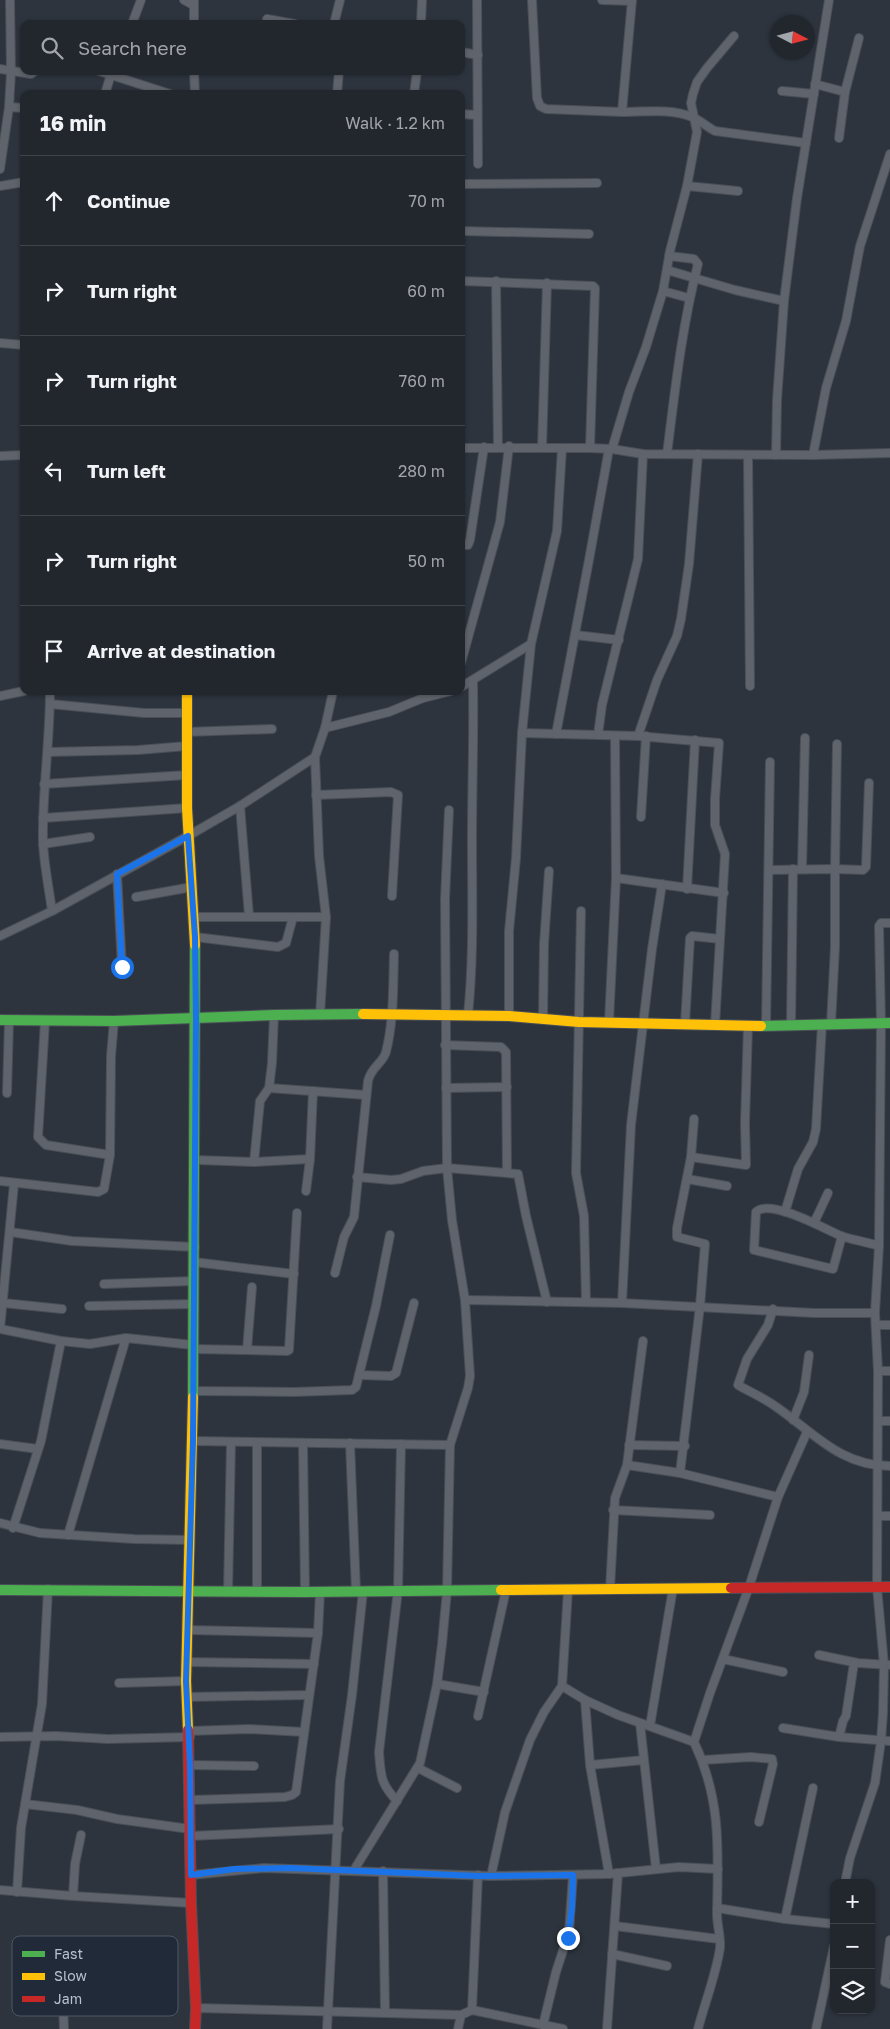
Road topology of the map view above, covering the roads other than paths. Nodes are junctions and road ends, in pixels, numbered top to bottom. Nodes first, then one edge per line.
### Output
1 (10, 0) edge
2 (141, 0) edge
3 (184, 0) edge
4 (340, 0) edge
5 (422, 0) edge
6 (477, 0) edge
7 (532, 0) edge
8 (602, 0) edge
9 (829, 0) edge
10 (632, 1) edge
11 (194, 2) edge
12 (267, 19) dead end
13 (134, 20) edge
14 (194, 20) edge
15 (273, 20) edge
16 (335, 20) edge
17 (421, 20) edge
18 (734, 36) dead end
19 (859, 38) dead end
20 (465, 53) edge
21 (478, 55) junction
22 (0, 69) edge
23 (11, 72) junction
24 (20, 73) edge
25 (110, 75) edge
26 (117, 75) edge
27 (194, 75) edge
28 (339, 75) edge
29 (417, 75) edge
30 (815, 84) junction
31 (106, 90) edge
32 (159, 90) edge
33 (195, 90) edge
34 (337, 90) edge
35 (415, 90) edge
36 (782, 91) dead end
37 (845, 92) junction
38 (814, 94) junction
39 (9, 107) junction
40 (20, 108) edge
41 (622, 112) junction
42 (465, 114) edge
43 (477, 115) junction
44 (693, 117) junction
45 (839, 138) dead end
46 (806, 143) junction
47 (890, 154) edge
48 (478, 164) dead end
49 (0, 169) edge
50 (20, 183) edge
51 (597, 183) dead end
52 (465, 184) edge
53 (0, 186) edge
54 (687, 186) junction
55 (738, 191) dead end
56 (465, 231) edge
57 (588, 234) dead end
58 (669, 256) junction
59 (667, 270) junction
60 (694, 279) junction
61 (465, 281) edge
62 (496, 281) junction
63 (547, 283) junction
64 (663, 291) junction
65 (689, 298) junction
66 (784, 301) junction
67 (0, 343) edge
68 (20, 345) edge
69 (509, 446) junction
70 (484, 447) junction
71 (498, 447) junction
72 (465, 448) edge
73 (542, 448) junction
74 (562, 448) junction
75 (590, 448) junction
76 (610, 449) junction
77 (890, 453) edge
78 (643, 454) junction
79 (667, 454) junction
80 (698, 454) junction
81 (20, 455) edge
82 (748, 455) junction
83 (776, 455) junction
84 (813, 455) junction
85 (0, 456) edge
86 (465, 544) edge
87 (575, 635) junction
88 (619, 640) junction
89 (531, 644) junction
90 (465, 649) edge
91 (473, 682) junction
92 (465, 685) edge
93 (750, 686) dead end
94 (20, 692) edge
95 (50, 695) edge
96 (187, 695) edge
97 (331, 695) edge
98 (420, 695) edge
99 (435, 695) edge
100 (0, 696) edge
101 (423, 698) junction
102 (50, 704) junction
103 (187, 713) junction
104 (325, 728) junction
105 (272, 729) dead end
106 (186, 732) junction
107 (522, 733) junction
108 (556, 734) junction
109 (598, 735) junction
110 (615, 736) junction
111 (642, 736) junction
112 (805, 738) dead end
113 (695, 740) junction
114 (837, 744) dead end
115 (187, 746) junction
116 (48, 752) junction
117 (315, 757) junction
118 (770, 762) dead end
119 (187, 775) junction
120 (869, 783) dead end
121 (44, 784) junction
122 (316, 796) junction
123 (240, 806) junction
124 (187, 808) junction
125 (449, 810) dead end
126 (641, 817) dead end
127 (43, 818) junction
128 (188, 836) junction
129 (90, 837) dead end
130 (43, 844) junction
131 (802, 869) junction
132 (835, 869) junction
133 (769, 870) junction
134 (793, 870) junction
135 (549, 872) dead end
136 (117, 874) junction
137 (616, 878) junction
138 (662, 884) junction
139 (192, 887) junction
140 (687, 888) junction
141 (724, 893) junction
142 (392, 896) dead end
143 (136, 898) dead end
144 (52, 911) junction
145 (581, 911) dead end
146 (248, 916) junction
147 (194, 917) junction
148 (293, 917) junction
149 (326, 917) junction
150 (890, 923) edge
151 (0, 936) edge
152 (195, 937) junction
153 (720, 939) junction
154 (394, 954) dead end
155 (122, 967) dead end
156 (392, 1014) junction
157 (446, 1014) junction
158 (274, 1015) junction
159 (320, 1015) junction
160 (468, 1015) junction
161 (509, 1016) junction
162 (196, 1018) junction
163 (543, 1018) junction
164 (4, 1020) edge
165 (45, 1021) junction
166 (114, 1021) junction
167 (578, 1022) junction
168 (609, 1022) junction
169 (644, 1022) junction
170 (886, 1023) edge
171 (685, 1024) junction
172 (827, 1024) junction
173 (715, 1025) junction
174 (791, 1025) junction
175 (748, 1026) junction
176 (766, 1026) junction
177 (445, 1045) junction
178 (507, 1087) junction
179 (269, 1088) junction
180 (446, 1088) junction
181 (313, 1091) junction
182 (7, 1093) dead end
183 (366, 1095) junction
184 (694, 1119) dead end
185 (110, 1155) junction
186 (691, 1157) junction
187 (196, 1160) junction
188 (310, 1160) junction
189 (254, 1162) junction
190 (447, 1168) junction
191 (507, 1172) junction
192 (357, 1177) junction
193 (687, 1179) junction
194 (0, 1181) edge
195 (14, 1184) junction
196 (726, 1186) dead end
197 (306, 1191) dead end
198 (828, 1193) dead end
199 (785, 1212) junction
200 (297, 1214) dead end
201 (814, 1223) junction
202 (10, 1232) junction
203 (390, 1235) dead end
204 (842, 1236) junction
205 (879, 1246) junction
206 (194, 1247) junction
207 (4, 1254) edge
208 (194, 1262) junction
209 (335, 1273) dead end
210 (294, 1274) junction
211 (194, 1281) junction
212 (104, 1284) dead end
213 (252, 1287) dead end
214 (465, 1300) junction
215 (547, 1302) junction
216 (586, 1302) junction
217 (622, 1302) junction
218 (3, 1303) junction
219 (414, 1303) dead end
220 (194, 1304) junction
221 (89, 1306) dead end
222 (700, 1306) junction
223 (773, 1309) junction
224 (62, 1310) dead end
225 (875, 1313) junction
226 (877, 1325) junction
227 (890, 1325) edge
228 (0, 1329) edge
229 (126, 1338) junction
230 (61, 1341) junction
231 (643, 1341) dead end
232 (193, 1347) junction
233 (248, 1350) junction
234 (809, 1355) dead end
235 (878, 1371) junction
236 (890, 1371) edge
237 (358, 1375) junction
238 (193, 1391) junction
239 (793, 1420) junction
240 (878, 1421) junction
241 (890, 1421) edge
242 (807, 1432) junction
243 (193, 1441) junction
244 (231, 1442) junction
245 (257, 1443) junction
246 (350, 1443) junction
247 (0, 1444) edge
248 (303, 1444) junction
249 (401, 1444) junction
250 (630, 1444) junction
251 (450, 1445) junction
252 (685, 1446) junction
253 (38, 1449) junction
254 (627, 1465) junction
255 (878, 1466) junction
256 (890, 1466) edge
257 (680, 1473) junction
258 (778, 1497) junction
259 (613, 1510) junction
260 (710, 1514) dead end
261 (878, 1516) junction
262 (890, 1516) edge
263 (0, 1523) edge
264 (13, 1528) junction
265 (68, 1535) junction
266 (190, 1540) junction
267 (749, 1587) junction
268 (877, 1587) junction
269 (890, 1587) edge
270 (610, 1588) junction
271 (673, 1588) junction
272 (48, 1589) junction
273 (0, 1590) edge
274 (398, 1590) junction
275 (506, 1590) junction
276 (568, 1590) junction
277 (360, 1591) junction
278 (447, 1591) junction
279 (190, 1592) junction
280 (228, 1592) junction
281 (257, 1592) junction
282 (305, 1592) junction
283 (320, 1592) junction
284 (189, 1630) junction
285 (318, 1633) junction
286 (819, 1655) dead end
287 (723, 1659) junction
288 (187, 1662) junction
289 (854, 1663) junction
290 (314, 1664) junction
291 (887, 1665) edge
292 (783, 1672) dead end
293 (186, 1681) junction
294 (119, 1682) dead end
295 (437, 1684) junction
296 (562, 1686) junction
297 (484, 1692) junction
298 (309, 1695) junction
299 (187, 1697) junction
300 (585, 1700) junction
301 (886, 1713) edge
302 (478, 1716) dead end
303 (640, 1723) junction
304 (650, 1726) junction
305 (783, 1728) dead end
306 (304, 1732) junction
307 (190, 1734) junction
308 (36, 1736) junction
309 (0, 1737) edge
310 (839, 1737) junction
311 (881, 1741) junction
312 (890, 1741) edge
313 (694, 1742) junction
314 (644, 1760) junction
315 (703, 1760) junction
316 (190, 1765) junction
317 (590, 1765) junction
318 (254, 1766) dead end
319 (418, 1768) junction
320 (457, 1788) dead end
321 (813, 1788) dead end
322 (191, 1800) junction
323 (397, 1801) junction
324 (25, 1804) junction
325 (759, 1822) dead end
326 (339, 1830) junction
327 (190, 1833) junction
328 (81, 1835) dead end
329 (718, 1868) junction
330 (656, 1869) junction
331 (336, 1870) junction
332 (354, 1870) junction
333 (384, 1871) junction
334 (618, 1873) junction
335 (609, 1874) junction
336 (191, 1875) junction
337 (573, 1875) junction
338 (478, 1876) junction
339 (491, 1876) junction
340 (846, 1879) edge
341 (0, 1890) edge
342 (17, 1892) junction
343 (73, 1896) junction
344 (191, 1903) junction
345 (717, 1908) junction
346 (785, 1919) junction
347 (830, 1924) edge
348 (615, 1926) junction
349 (719, 1939) junction
350 (890, 1940) edge
351 (612, 1954) junction
352 (830, 1964) edge
353 (667, 1966) dead end
354 (890, 1984) edge
355 (196, 2008) junction
356 (327, 2010) junction
357 (472, 2010) junction
358 (385, 2013) junction
359 (462, 2015) junction
360 (64, 2016) edge
361 (519, 2020) junction
362 (543, 2025) junction
363 (64, 2029) edge
364 (195, 2029) edge
365 (327, 2029) edge
366 (458, 2029) edge
367 (517, 2029) edge
368 (563, 2029) edge
369 (607, 2029) edge
370 (698, 2029) edge
371 (816, 2029) edge

1 - 23 street
2 - 13 street
3 - 11 street
4 - 16 street
5 - 17 street
6 - 21 street
7 - 41 street
8 - 10 street
9 - 30 street
10 - 41 street
11 - 14 street
12 - 15 street
18 - 44 street
19 - 37 street
20 - 21 street
21 - 43 street
22 - 23 street
23 - 24 street
23 - 39 street
25 - 31 street
26 - 32 street
27 - 33 street
28 - 34 street
29 - 35 street
30 - 37 street
30 - 38 street
36 - 38 street
37 - 45 street
38 - 46 street
39 - 40 street
39 - 49 street
41 - 44 street
42 - 43 street
43 - 48 street
44 - 46 street
44 - 54 street
46 - 66 street
47 - 84 street
50 - 53 street
51 - 52 street
54 - 55 street
54 - 58 street
56 - 57 street
58 - 59 street
58 - 60 street
59 - 60 street
59 - 64 street
60 - 65 street
60 - 66 street
61 - 62 street
62 - 63 street
62 - 71 street
63 - 73 street
63 - 75 street
64 - 65 street
64 - 76 street
65 - 79 street
66 - 83 street
67 - 68 street
69 - 71 street
69 - 73 street
69 - 90 street
70 - 71 street
70 - 72 street
70 - 86 street
73 - 74 street
74 - 75 street
74 - 89 street
75 - 76 street
76 - 78 street
76 - 87 street
77 - 84 street
78 - 79 street
78 - 88 street
79 - 80 street
80 - 82 street
80 - 111 street
81 - 85 street
82 - 83 street
82 - 93 street
83 - 84 street
87 - 88 street
87 - 108 street
88 - 109 street
89 - 91 street
89 - 107 street
91 - 92 street
91 - 160 street
94 - 100 street
95 - 102 street
96 - 103 street
97 - 104 street
98 - 101 street
99 - 101 street
101 - 104 street
102 - 103 street
102 - 116 street
103 - 106 street
104 - 117 street
105 - 106 street
106 - 115 street
107 - 108 street
107 - 161 street
108 - 109 street
109 - 110 street
110 - 111 street
110 - 137 street
111 - 113 street
111 - 126 street
112 - 131 street
113 - 140 street
113 - 141 street
114 - 132 street
115 - 116 street
115 - 119 street
116 - 121 street
117 - 122 street
117 - 123 street
118 - 133 street
119 - 121 street
119 - 124 street
120 - 132 street
121 - 127 street
122 - 142 street
122 - 149 street
123 - 128 street
123 - 146 street
124 - 127 street
124 - 128 street
125 - 157 street
127 - 130 street
128 - 136 street
128 - 139 street
129 - 130 street
130 - 144 street
131 - 132 street
131 - 134 street
132 - 172 street
133 - 134 street
133 - 176 street
134 - 174 street
135 - 163 street
136 - 144 street
136 - 155 street
137 - 138 street
137 - 168 street
138 - 140 street
138 - 169 street
139 - 143 street
139 - 147 street
140 - 141 street
141 - 153 street
144 - 151 street
145 - 167 street
146 - 147 street
146 - 148 street
147 - 152 street
148 - 149 street
148 - 152 street
149 - 159 street
150 - 170 street
152 - 162 street
153 - 171 street
153 - 173 street
154 - 156 street
156 - 157 street
156 - 159 street
156 - 183 street
157 - 160 street
157 - 177 street
158 - 159 street
158 - 162 street
158 - 179 street
160 - 161 street
161 - 163 street
162 - 166 street
162 - 187 street
163 - 167 street
164 - 165 street
164 - 182 street
165 - 166 street
165 - 185 street
166 - 185 street
167 - 168 street
167 - 216 street
168 - 169 street
169 - 171 street
169 - 217 street
170 - 172 street
170 - 205 street
171 - 173 street
172 - 174 street
172 - 199 street
173 - 175 street
174 - 176 street
175 - 176 street
175 - 186 street
177 - 178 street
177 - 180 street
178 - 180 street
178 - 191 street
179 - 181 street
179 - 189 street
180 - 190 street
181 - 183 street
181 - 188 street
183 - 192 street
184 - 186 street
185 - 195 street
186 - 193 street
187 - 189 street
187 - 206 street
188 - 189 street
188 - 197 street
190 - 191 street
190 - 192 street
190 - 214 street
191 - 215 street
192 - 209 street
193 - 196 street
193 - 222 street
194 - 195 street
195 - 202 street
198 - 201 street
199 - 201 street
199 - 204 street
200 - 210 street
201 - 204 street
202 - 206 street
202 - 207 street
203 - 237 street
204 - 205 street
205 - 225 street
206 - 208 street
207 - 218 street
208 - 210 street
208 - 211 street
210 - 233 street
211 - 212 street
211 - 220 street
213 - 233 street
214 - 215 street
214 - 251 street
215 - 216 street
216 - 217 street
217 - 222 street
218 - 224 street
218 - 228 street
219 - 237 street
220 - 221 street
220 - 232 street
222 - 223 street
222 - 252 street
223 - 225 street
223 - 239 street
225 - 226 street
226 - 227 street
226 - 235 street
228 - 230 street
229 - 230 street
229 - 232 street
229 - 265 street
230 - 253 street
231 - 250 street
232 - 233 street
232 - 238 street
234 - 239 street
235 - 236 street
235 - 240 street
237 - 238 street
238 - 243 street
239 - 242 street
240 - 241 street
240 - 255 street
242 - 255 street
242 - 258 street
243 - 244 street
243 - 266 street
244 - 245 street
244 - 280 street
245 - 248 street
245 - 281 street
246 - 248 street
246 - 249 street
246 - 277 street
247 - 253 street
248 - 282 street
249 - 251 street
249 - 274 street
250 - 252 street
250 - 254 street
251 - 278 street
252 - 257 street
253 - 264 street
254 - 257 street
254 - 259 street
255 - 256 street
255 - 261 street
257 - 258 street
258 - 267 street
259 - 260 street
259 - 270 street
261 - 262 street
261 - 268 street
263 - 264 street
264 - 265 street
265 - 266 street
266 - 279 street
267 - 268 street
267 - 271 street
267 - 287 street
268 - 269 street
268 - 291 street
270 - 271 street
270 - 276 street
271 - 304 street
272 - 273 street
272 - 279 street
272 - 308 street
274 - 277 street
274 - 278 street
274 - 323 street
275 - 276 street
275 - 278 street
275 - 297 street
276 - 296 street
277 - 283 street
277 - 326 street
278 - 295 street
279 - 280 street
279 - 284 street
280 - 281 street
281 - 282 street
282 - 283 street
283 - 285 street
284 - 285 street
284 - 288 street
285 - 290 street
286 - 289 street
287 - 292 street
287 - 313 street
288 - 290 street
288 - 293 street
289 - 291 street
289 - 310 street
290 - 298 street
291 - 301 street
293 - 294 street
293 - 299 street
295 - 297 street
295 - 319 street
296 - 300 street
296 - 339 street
297 - 302 street
298 - 299 street
298 - 306 street
299 - 307 street
300 - 303 street
300 - 317 street
301 - 311 street
303 - 304 street
303 - 314 street
304 - 313 street
305 - 310 street
306 - 307 street
306 - 322 street
307 - 308 street
307 - 316 street
308 - 309 street
308 - 324 street
310 - 311 street
311 - 312 street
311 - 340 street
313 - 315 street
314 - 317 street
314 - 330 street
315 - 325 street
315 - 329 street
316 - 318 street
316 - 322 street
317 - 335 street
319 - 320 street
319 - 323 street
321 - 346 street
322 - 327 street
323 - 332 street
324 - 327 street
324 - 342 street
326 - 327 street
326 - 331 street
327 - 336 street
328 - 343 street
329 - 330 street
329 - 345 street
330 - 334 street
331 - 332 street
331 - 336 street
331 - 356 street
332 - 333 street
333 - 338 street
333 - 358 street
334 - 335 street
334 - 348 street
335 - 337 street
336 - 344 street
337 - 339 street
337 - 362 street
338 - 339 street
338 - 357 street
341 - 342 street
342 - 343 street
343 - 344 street
344 - 355 street
345 - 346 street
345 - 349 street
346 - 347 street
348 - 349 street
348 - 351 street
349 - 370 street
350 - 354 street
351 - 353 street
351 - 369 street
352 - 371 street
355 - 356 street
355 - 364 street
356 - 358 street
356 - 365 street
357 - 359 street
357 - 361 street
358 - 359 street
359 - 366 street
360 - 363 street
361 - 362 street
361 - 367 street
362 - 368 street

